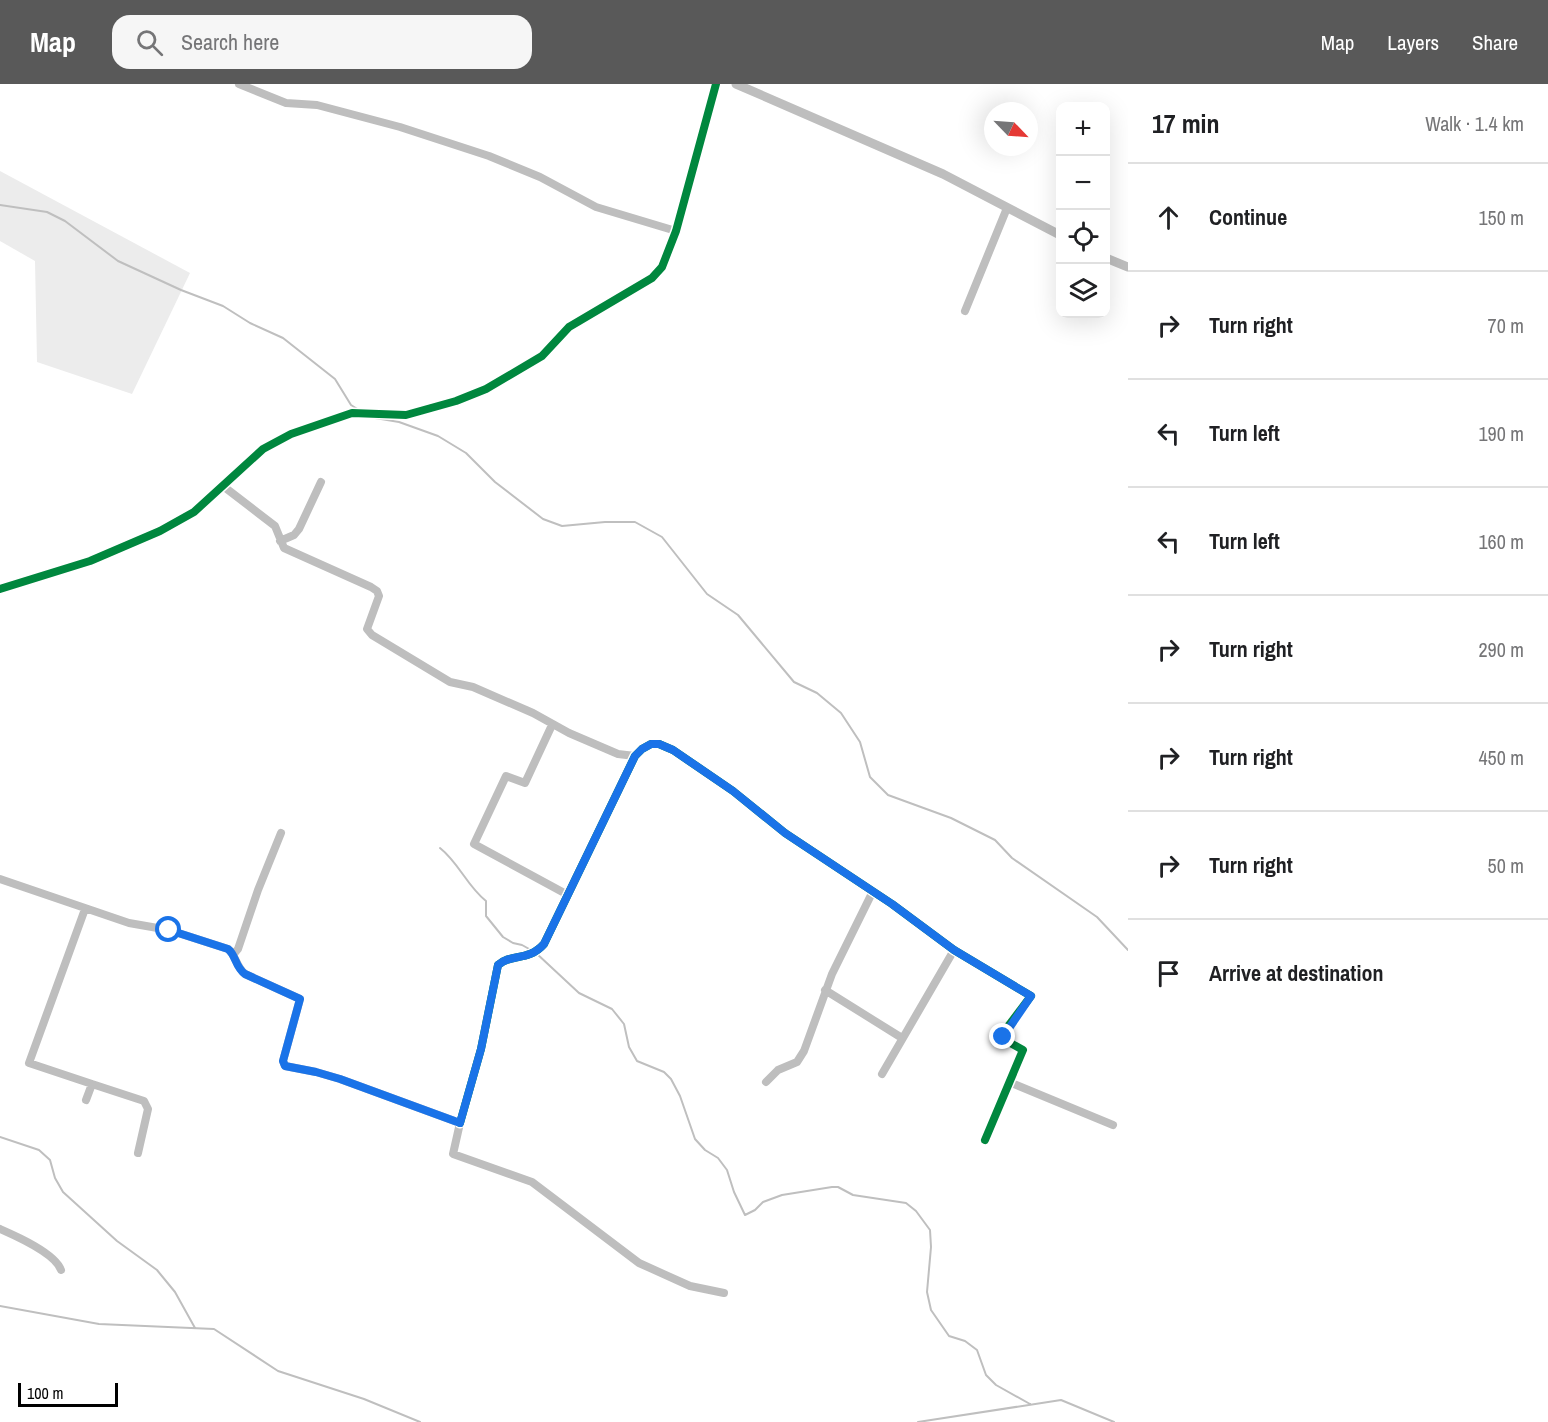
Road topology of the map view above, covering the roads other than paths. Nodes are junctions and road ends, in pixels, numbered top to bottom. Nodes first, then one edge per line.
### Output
1 (239, 84) edge
2 (716, 84) edge
3 (736, 84) edge
4 (1007, 208) junction
5 (676, 231) junction
6 (1056, 233) edge
7 (1110, 260) edge
8 (1128, 267) edge
9 (965, 310) dead end
10 (321, 482) dead end
11 (223, 486) junction
12 (280, 542) junction
13 (0, 589) edge
14 (552, 725) junction
15 (635, 756) junction
16 (281, 833) dead end
17 (0, 879) edge
18 (873, 891) junction
19 (568, 895) junction
20 (85, 909) junction
21 (954, 950) junction
22 (233, 955) junction
23 (825, 990) junction
24 (902, 1038) junction
25 (882, 1074) dead end
26 (766, 1082) dead end
27 (1009, 1082) junction
28 (92, 1084) junction
29 (86, 1100) dead end
30 (460, 1123) junction
31 (1113, 1125) dead end
32 (985, 1140) dead end
33 (138, 1153) dead end
34 (0, 1229) edge
35 (61, 1270) dead end
36 (724, 1293) dead end

1 - 5 street
2 - 5 street
3 - 4 street
4 - 6 street
4 - 9 street
5 - 11 street
7 - 8 street
10 - 12 street
11 - 12 street
11 - 13 street
12 - 14 street
14 - 15 street
14 - 19 street
15 - 18 street
15 - 19 street
16 - 22 street
17 - 20 street
18 - 21 street
18 - 23 street
19 - 30 street
20 - 22 street
20 - 28 street
21 - 24 street
21 - 27 street
22 - 30 street
23 - 24 street
23 - 26 street
24 - 25 street
27 - 31 street
27 - 32 street
28 - 29 street
28 - 33 street
30 - 36 street
34 - 35 street

